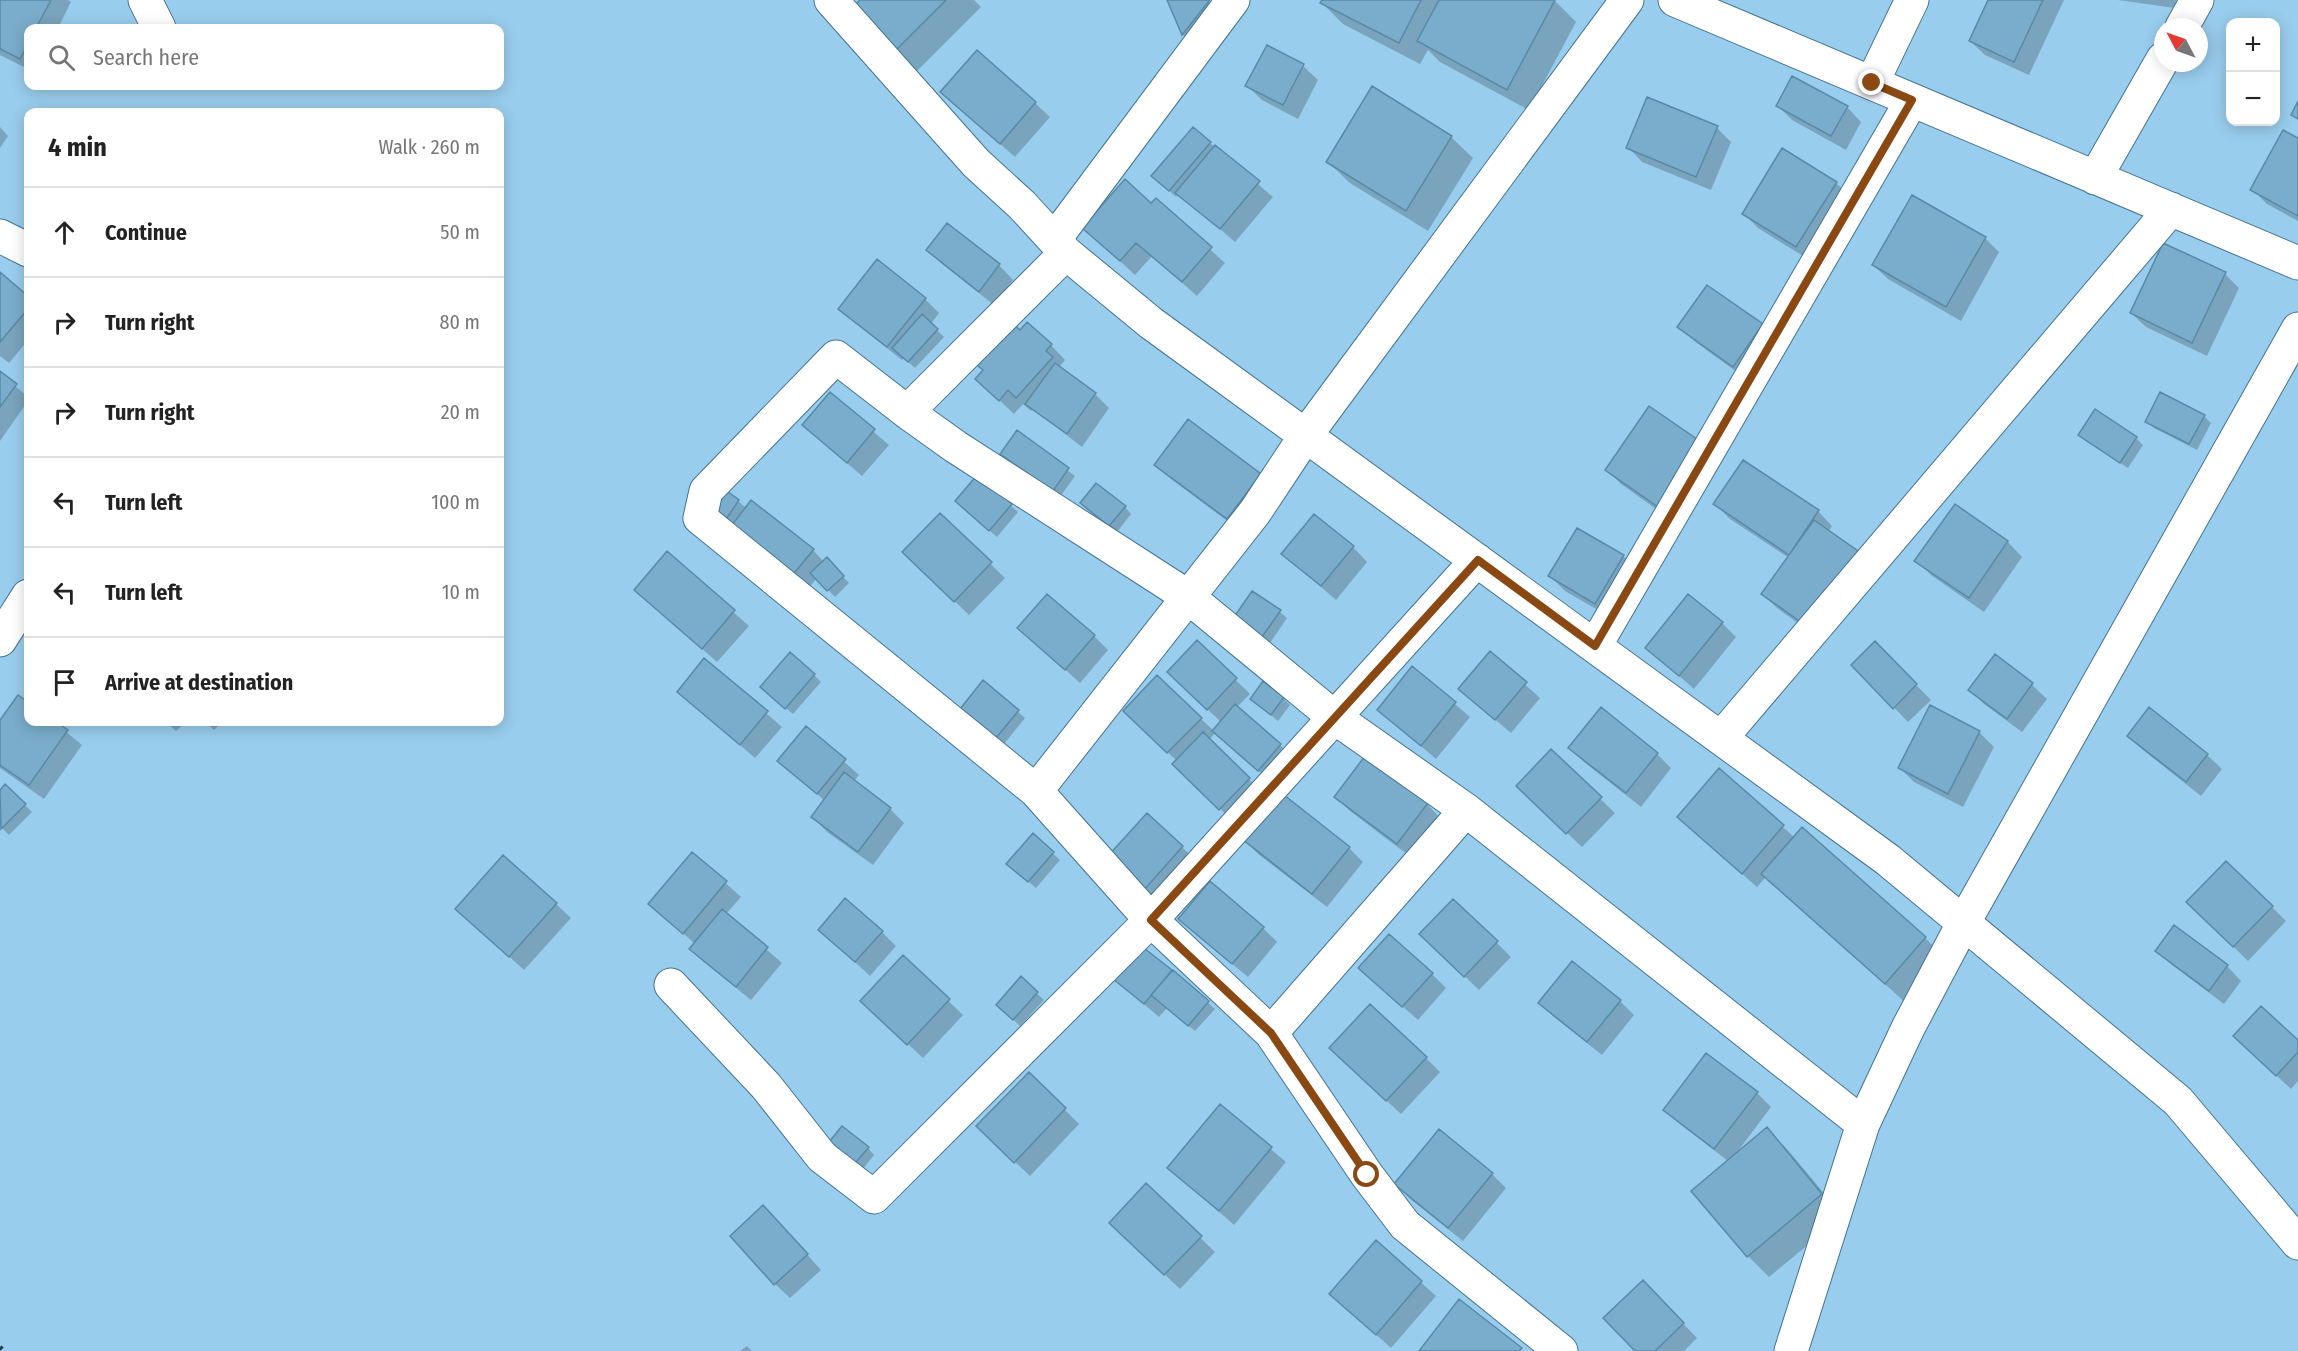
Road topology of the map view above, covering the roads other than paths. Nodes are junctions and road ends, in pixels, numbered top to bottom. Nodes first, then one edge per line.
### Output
1 (145, 0) edge
2 (831, 0) edge
3 (1233, 0) edge
4 (1627, 0) edge
5 (1675, 0) edge
6 (1912, 0) edge
7 (2197, 0) edge
8 (2186, 18) edge
9 (157, 24) edge
10 (2156, 72) edge
11 (1872, 83) junction
12 (1912, 100) junction
13 (2095, 178) junction
14 (2171, 209) junction
15 (0, 236) edge
16 (1060, 246) junction
17 (24, 248) edge
18 (2298, 263) edge
19 (2298, 329) edge
20 (907, 412) junction
21 (1306, 435) junction
22 (1478, 560) junction
23 (1187, 596) junction
24 (15, 603) edge
25 (0, 640) edge
26 (1595, 646) junction
27 (1334, 717) junction
28 (1721, 738) junction
29 (1036, 791) junction
30 (1466, 810) junction
31 (1151, 920) junction
32 (1964, 922) junction
33 (671, 986) dead end
34 (1271, 1033) junction
35 (1863, 1124) junction
36 (2298, 1243) edge
37 (1561, 1351) edge
38 (1791, 1351) edge

1 - 9 street
2 - 16 street
3 - 16 street
4 - 21 street
5 - 11 street
6 - 11 street
7 - 8 street
10 - 13 street
11 - 12 street
12 - 13 street
12 - 26 street
13 - 14 street
14 - 18 street
14 - 28 street
15 - 17 street
16 - 20 street
16 - 21 street
19 - 32 street
20 - 23 street
20 - 29 street
21 - 22 street
21 - 23 street
22 - 26 street
22 - 27 street
23 - 27 street
23 - 29 street
24 - 25 street
26 - 28 street
27 - 30 street
27 - 31 street
28 - 32 street
29 - 31 street
30 - 34 street
30 - 35 street
31 - 33 street
31 - 34 street
32 - 35 street
32 - 36 street
34 - 37 street
35 - 38 street

